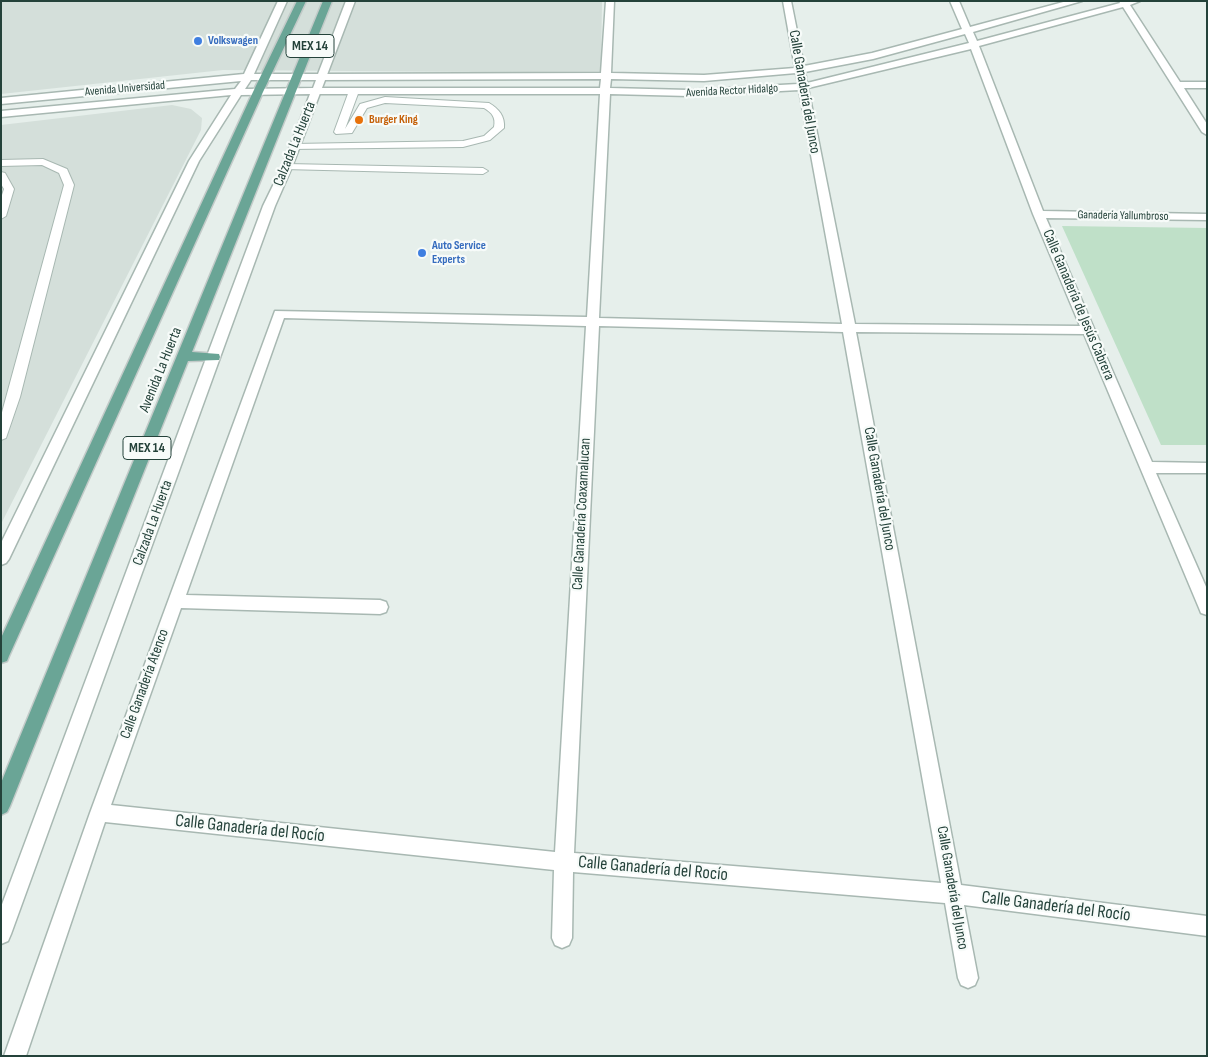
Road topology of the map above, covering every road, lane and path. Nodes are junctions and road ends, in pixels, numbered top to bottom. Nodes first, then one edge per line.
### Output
1 (283, 1) edge
2 (302, 1) edge
3 (328, 1) edge
4 (351, 1) edge
5 (610, 1) edge
6 (787, 1) edge
7 (954, 1) edge
8 (1078, 1) edge
9 (1136, 1) edge
10 (1124, 3) edge
11 (966, 31) junction
12 (974, 45) junction
13 (801, 70) junction
14 (248, 77) junction
15 (266, 77) junction
16 (298, 77) junction
17 (321, 77) junction
18 (457, 77) junction
19 (606, 84) junction
20 (1176, 85) junction
21 (1207, 85) edge
22 (802, 87) junction
23 (292, 91) junction
24 (317, 91) junction
25 (354, 91) junction
26 (453, 91) junction
27 (237, 92) junction
28 (258, 92) junction
29 (1, 101) edge
30 (1, 114) edge
31 (1207, 132) edge
32 (294, 147) junction
33 (1, 163) edge
34 (287, 167) junction
35 (483, 171) dead end
36 (1, 175) edge
37 (1039, 214) junction
38 (1, 216) edge
39 (1207, 217) edge
40 (592, 320) junction
41 (849, 328) junction
42 (1090, 330) junction
43 (184, 356) junction
44 (214, 358) junction
45 (1, 435) edge
46 (1147, 467) junction
47 (1207, 468) edge
48 (1, 560) edge
49 (176, 601) junction
50 (380, 607) dead end
51 (1207, 608) edge
52 (1, 656) edge
53 (1, 806) edge
54 (98, 813) junction
55 (564, 862) junction
56 (953, 894) junction
57 (1207, 926) edge
58 (1, 934) edge
59 (562, 938) dead end
60 (968, 978) dead end
61 (15, 1056) edge

1 - 14 street
2 - 15 main road, Avenida La Huerta / MEX 14
3 - 16 main road, Avenida La Huerta / MEX 14
4 - 17 street, Calzada La Huerta
5 - 19 street, Calle Ganadería Coaxamalucan
6 - 13 street, Calle Ganadería del Junco
7 - 11 street, Calle Ganadería de Jesús Cabrera
8 - 11 street, Avenida Rector Hidalgo
9 - 10 street, Avenida Rector Hidalgo
10 - 12 street, Avenida Rector Hidalgo
10 - 20 street
11 - 12 street, Calle Ganadería de Jesús Cabrera
11 - 13 street, Avenida Rector Hidalgo
12 - 22 street, Avenida Rector Hidalgo
12 - 37 street, Calle Ganadería de Jesús Cabrera
13 - 19 street, Avenida Rector Hidalgo
13 - 22 street, Calle Ganadería del Junco
14 - 15 street, Avenida Universidad
14 - 27 street
14 - 29 street, Avenida Universidad
15 - 16 street, Avenida Universidad
15 - 28 main road, Avenida La Huerta / MEX 14
16 - 17 street, Avenida Rector Hidalgo
16 - 23 main road, Avenida La Huerta / MEX 14
17 - 18 street, Avenida Rector Hidalgo
17 - 24 street, Calzada La Huerta
18 - 19 street, Avenida Rector Hidalgo
18 - 26 street
19 - 22 street, Avenida Rector Hidalgo
19 - 26 street, Avenida Rector Hidalgo
19 - 40 street, Calle Ganadería Coaxamalucan
20 - 21 street
20 - 31 street
22 - 41 street, Calle Ganadería del Junco
23 - 24 street, Avenida Rector Hidalgo
23 - 28 street, Avenida Universidad
23 - 43 main road, Avenida La Huerta / MEX 14
24 - 25 street, Avenida Rector Hidalgo
24 - 32 street, Calzada La Huerta
25 - 26 street, Avenida Rector Hidalgo
25 - 32 lane
27 - 28 street, Avenida Universidad
27 - 30 street, Avenida Universidad
27 - 48 street
28 - 52 main road, Avenida La Huerta / MEX 14
32 - 34 street, Calzada La Huerta
33 - 45 lane
34 - 35 lane
34 - 44 street, Calzada La Huerta
36 - 38 lane
37 - 39 street, Ganadería Yallumbroso
37 - 42 street, Calle Ganadería de Jesús Cabrera
40 - 41 street
40 - 49 street, Calle Ganadería Atenco
40 - 55 street, Calle Ganadería Coaxamalucan
41 - 42 street
41 - 56 street, Calle Ganadería del Junco
42 - 46 street, Calle Ganadería de Jesús Cabrera
43 - 44 main road
43 - 53 main road, Avenida La Huerta / MEX 14
44 - 58 street, Calzada La Huerta
46 - 47 street
46 - 51 street, Calle Ganadería de Jesús Cabrera
49 - 50 street
49 - 54 street, Calle Ganadería Atenco
54 - 55 street, Calle Ganadería del Rocío
54 - 61 street, Calle Ganadería Atenco
55 - 56 street, Calle Ganadería del Rocío
55 - 59 street, Calle Ganadería Coaxamalucan
56 - 57 street, Calle Ganadería del Rocío
56 - 60 street, Calle Ganadería del Junco

